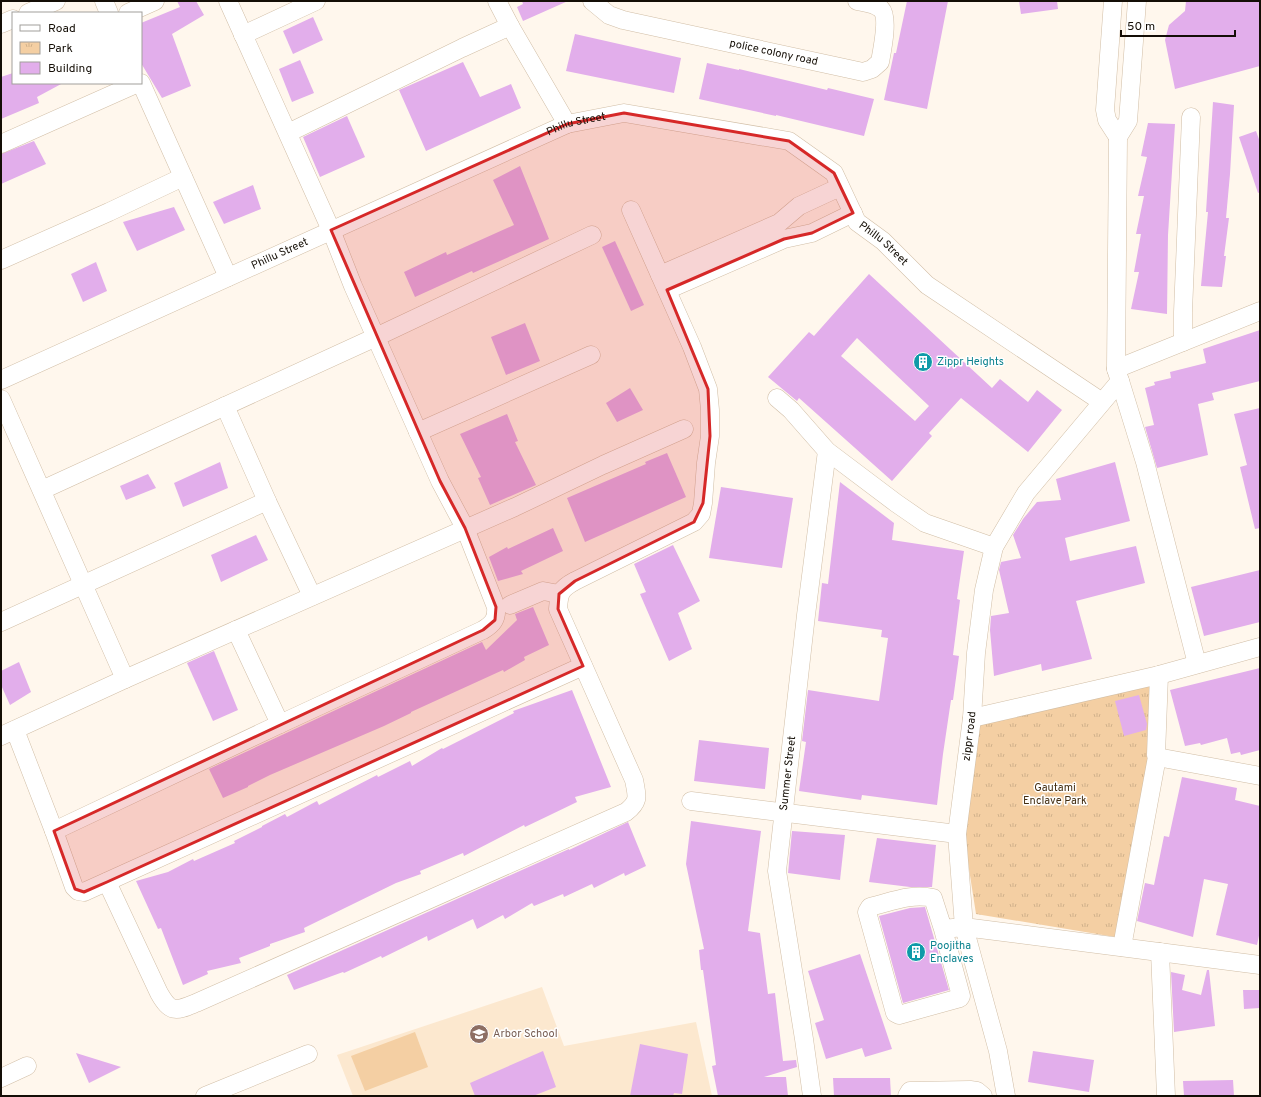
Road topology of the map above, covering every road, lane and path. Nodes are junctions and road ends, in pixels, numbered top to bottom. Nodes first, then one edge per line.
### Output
1 (56, 1) edge
2 (104, 1) edge
3 (155, 1) edge
4 (228, 1) edge
5 (316, 1) edge
6 (497, 1) edge
7 (592, 1) edge
8 (857, 1) edge
9 (1113, 1) edge
10 (1136, 1) edge
11 (30, 12) edge
12 (110, 12) edge
13 (130, 12) edge
14 (510, 26) junction
15 (243, 35) junction
16 (137, 84) edge
17 (139, 84) edge
18 (1190, 117) dead end
19 (567, 124) junction
20 (288, 133) junction
21 (1118, 137) junction
22 (1, 144) edge
23 (183, 177) junction
24 (840, 187) junction
25 (631, 210) dead end
26 (852, 213) junction
27 (331, 230) junction
28 (592, 235) dead end
29 (1, 260) edge
30 (228, 277) junction
31 (664, 283) junction
32 (1260, 311) edge
33 (376, 337) junction
34 (1183, 342) junction
35 (591, 355) dead end
36 (1118, 375) junction
37 (1, 380) edge
38 (777, 398) dead end
39 (1, 399) edge
40 (1102, 402) junction
41 (225, 406) junction
42 (684, 430) dead end
43 (418, 432) junction
44 (827, 450) junction
45 (42, 490) junction
46 (267, 501) junction
47 (465, 528) junction
48 (994, 547) junction
49 (84, 585) junction
50 (560, 594) junction
51 (312, 596) junction
52 (510, 605) dead end
53 (1, 622) edge
54 (236, 630) junction
55 (1260, 647) edge
56 (1197, 664) junction
57 (583, 666) junction
58 (1159, 675) junction
59 (125, 679) junction
60 (972, 718) junction
61 (280, 724) junction
62 (8, 733) edge
63 (1157, 757) junction
64 (1260, 776) edge
65 (691, 801) dead end
66 (784, 812) junction
67 (54, 831) junction
68 (957, 834) junction
69 (107, 882) junction
70 (964, 927) junction
71 (942, 929) junction
72 (1122, 947) junction
73 (1160, 952) junction
74 (1260, 965) edge
75 (308, 1054) dead end
76 (27, 1066) dead end
77 (1, 1078) edge
78 (205, 1096) edge
79 (812, 1096) edge
80 (907, 1096) edge
81 (983, 1096) edge
82 (1006, 1096) edge
83 (1166, 1096) edge

1 - 11 street
2 - 12 street
3 - 13 street
4 - 15 street
5 - 15 street
6 - 14 street
7 - 8 street, police colony road
9 - 21 street
10 - 21 street
14 - 19 street
14 - 20 street
15 - 20 street
16 - 22 street
17 - 23 street
18 - 34 street
19 - 24 street, Phillu Street
19 - 27 street, Phillu Street
20 - 27 street
21 - 36 street
23 - 29 street
23 - 30 street
24 - 26 street, Phillu Street
24 - 31 street
25 - 31 street
26 - 31 street
26 - 40 street, Phillu Street
27 - 30 street, Phillu Street
27 - 33 street
28 - 33 street
30 - 37 street, Phillu Street
31 - 50 street
32 - 34 street
33 - 41 street
33 - 43 street
34 - 36 street
35 - 43 street
36 - 40 street, zippr road
36 - 56 street
38 - 44 street
39 - 45 street
40 - 48 street, zippr road
41 - 45 street
41 - 46 street
42 - 47 street
43 - 47 street
44 - 48 street
44 - 66 street, Summer Street
45 - 49 street
46 - 49 street
46 - 51 street
47 - 51 street
47 - 61 street
48 - 60 street, zippr road
49 - 53 street
49 - 59 street
50 - 52 street
50 - 57 street
51 - 54 street
54 - 59 street
54 - 61 street
55 - 56 street
56 - 58 street
57 - 69 street
57 - 69 street
58 - 60 street
58 - 63 street
59 - 62 street
60 - 68 street, zippr road
61 - 67 street
62 - 67 street
63 - 64 street
63 - 72 street
65 - 66 street
66 - 68 street
66 - 79 street, Summer Street
67 - 69 street
68 - 70 street, zippr road
70 - 71 street
70 - 72 street
70 - 82 street, zippr road
71 - 71 street
72 - 73 street
73 - 74 street
73 - 83 street
75 - 78 street
76 - 77 street
80 - 81 street

